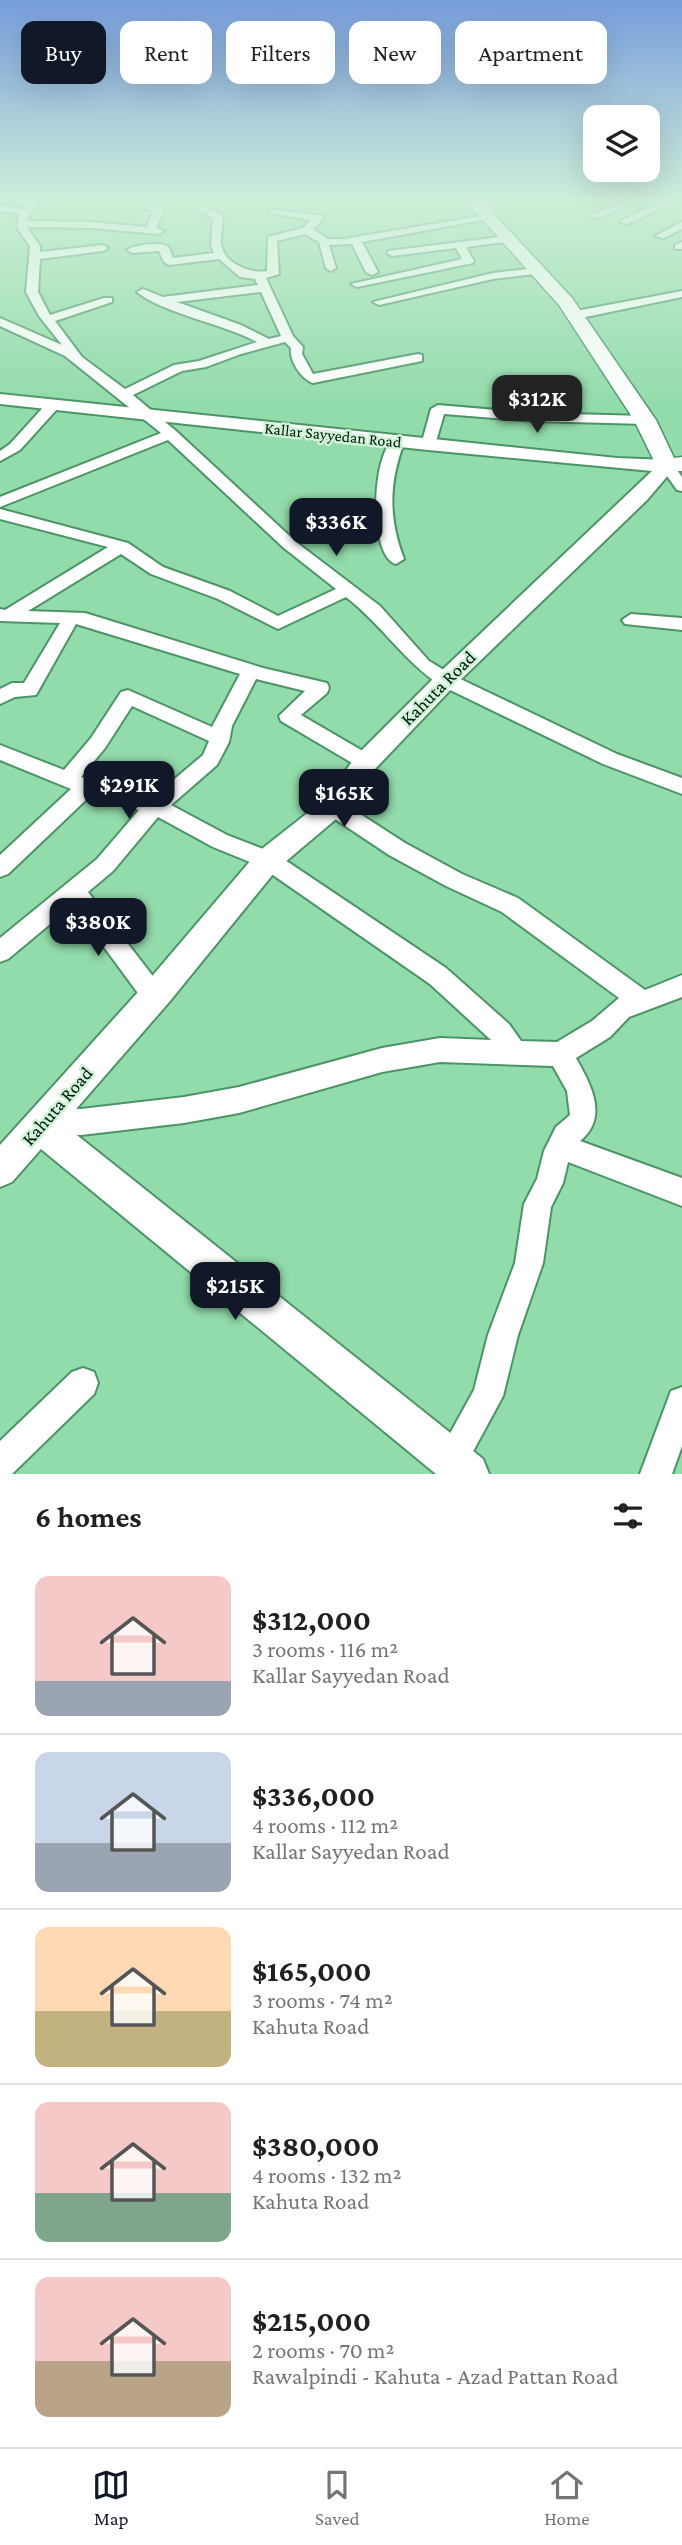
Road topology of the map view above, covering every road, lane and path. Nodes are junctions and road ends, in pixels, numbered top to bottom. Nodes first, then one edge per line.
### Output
1 (35, 268) edge
2 (236, 268) edge
3 (273, 268) edge
4 (370, 268) edge
5 (436, 268) edge
6 (535, 268) edge
7 (538, 271) junction
8 (372, 272) dead end
9 (259, 276) junction
10 (357, 284) dead end
11 (265, 288) junction
12 (143, 292) dead end
13 (682, 294) edge
14 (108, 300) dead end
15 (161, 301) junction
16 (379, 302) dead end
17 (576, 315) junction
18 (48, 319) junction
19 (0, 322) edge
20 (288, 338) junction
21 (267, 343) junction
22 (418, 358) dead end
23 (81, 363) junction
24 (123, 395) junction
25 (0, 399) edge
26 (53, 405) junction
27 (150, 415) junction
28 (645, 420) junction
29 (171, 434) junction
30 (397, 442) junction
31 (428, 445) junction
32 (0, 457) edge
33 (677, 472) edge
34 (0, 502) edge
35 (0, 514) edge
36 (26, 521) junction
37 (0, 526) edge
38 (122, 547) junction
39 (396, 559) dead end
40 (349, 589) junction
41 (5, 615) edge
42 (72, 617) junction
43 (631, 620) dead end
44 (682, 624) edge
45 (251, 671) junction
46 (446, 680) junction
47 (0, 697) edge
48 (220, 738) junction
49 (2, 756) edge
50 (366, 762) junction
51 (77, 783) junction
52 (682, 786) edge
53 (156, 807) junction
54 (333, 807) junction
55 (268, 860) junction
56 (0, 868) edge
57 (74, 892) junction
58 (0, 952) edge
59 (682, 986) edge
60 (154, 996) junction
61 (643, 1002) junction
62 (515, 1053) junction
63 (560, 1054) junction
64 (42, 1124) junction
65 (559, 1146) junction
66 (0, 1171) edge
67 (682, 1192) edge
68 (83, 1383) dead end
69 (682, 1402) edge
70 (0, 1463) edge
71 (460, 1467) edge
72 (656, 1474) edge

1 - 18 street
2 - 9 street
3 - 9 street
4 - 8 street
5 - 10 street
6 - 7 highway
7 - 16 street
7 - 17 highway
9 - 11 street
11 - 15 street
11 - 20 street
12 - 15 street
13 - 17 street
14 - 18 street
15 - 21 street
17 - 28 highway
18 - 23 street
19 - 23 street
20 - 21 street
20 - 22 street
21 - 24 street
23 - 24 street
24 - 27 street
25 - 26 main road, Kallar Sayyedan Road
26 - 27 main road, Kallar Sayyedan Road
26 - 32 street
27 - 29 street
27 - 30 main road, Kallar Sayyedan Road
28 - 31 street
28 - 33 highway
29 - 34 street
29 - 40 street
30 - 31 main road, Kallar Sayyedan Road
30 - 39 street
31 - 33 main road, Kallar Sayyedan Road
33 - 46 main road, Kahuta Road
35 - 36 street
36 - 37 street
36 - 38 street
38 - 40 street
38 - 41 street
40 - 46 street
41 - 42 street
42 - 45 street
42 - 47 street
43 - 44 street
45 - 48 street
45 - 50 street
46 - 50 main road, Kahuta Road
46 - 52 street
48 - 51 street
48 - 53 street
49 - 51 street
50 - 54 main road, Kahuta Road
51 - 53 street
51 - 56 street
53 - 55 street
53 - 57 street
54 - 55 main road, Kahuta Road
54 - 61 street
55 - 60 main road, Kahuta Road
55 - 62 street
57 - 58 street
57 - 60 street
59 - 61 street
60 - 64 main road, Kahuta Road
61 - 63 street
62 - 63 street
62 - 64 street
63 - 65 street
64 - 66 main road, Kahuta Road
64 - 71 main road
65 - 67 street
65 - 71 street
68 - 70 street
69 - 72 street

